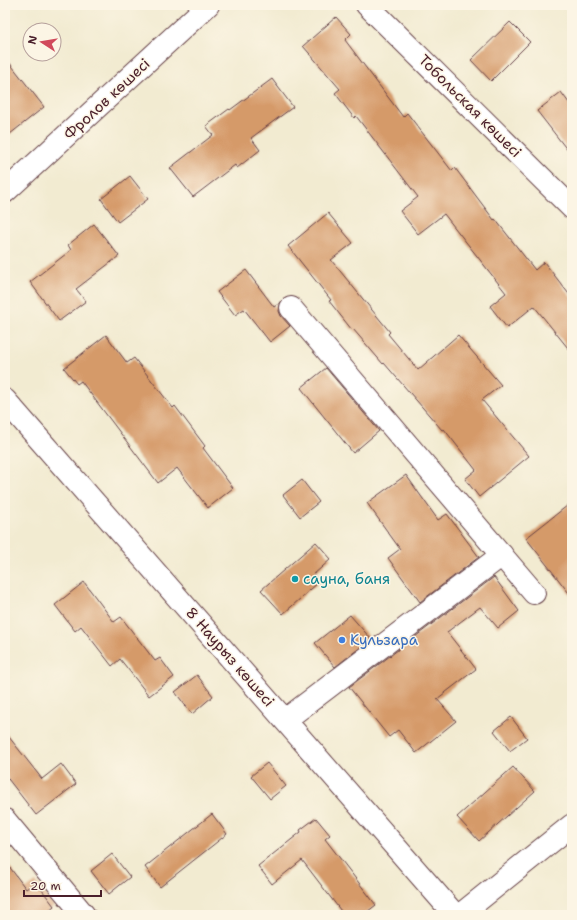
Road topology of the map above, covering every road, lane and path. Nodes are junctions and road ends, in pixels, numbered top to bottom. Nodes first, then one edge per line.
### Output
1 (208, 5) edge
2 (367, 5) edge
3 (5, 192) edge
4 (572, 208) edge
5 (291, 308) dead end
6 (5, 400) edge
7 (502, 555) junction
8 (534, 593) dead end
9 (285, 720) junction
10 (5, 820) edge
11 (572, 825) edge
12 (84, 915) edge
13 (455, 915) edge
14 (460, 915) edge

1 - 3 street, Фролов көшесі
2 - 4 street, Тобольская көшесі
5 - 7 street
6 - 9 street, 8 Наурыз көшесі
7 - 8 street
7 - 9 street
9 - 13 street, 8 Наурыз көшесі
10 - 12 street
11 - 14 street

